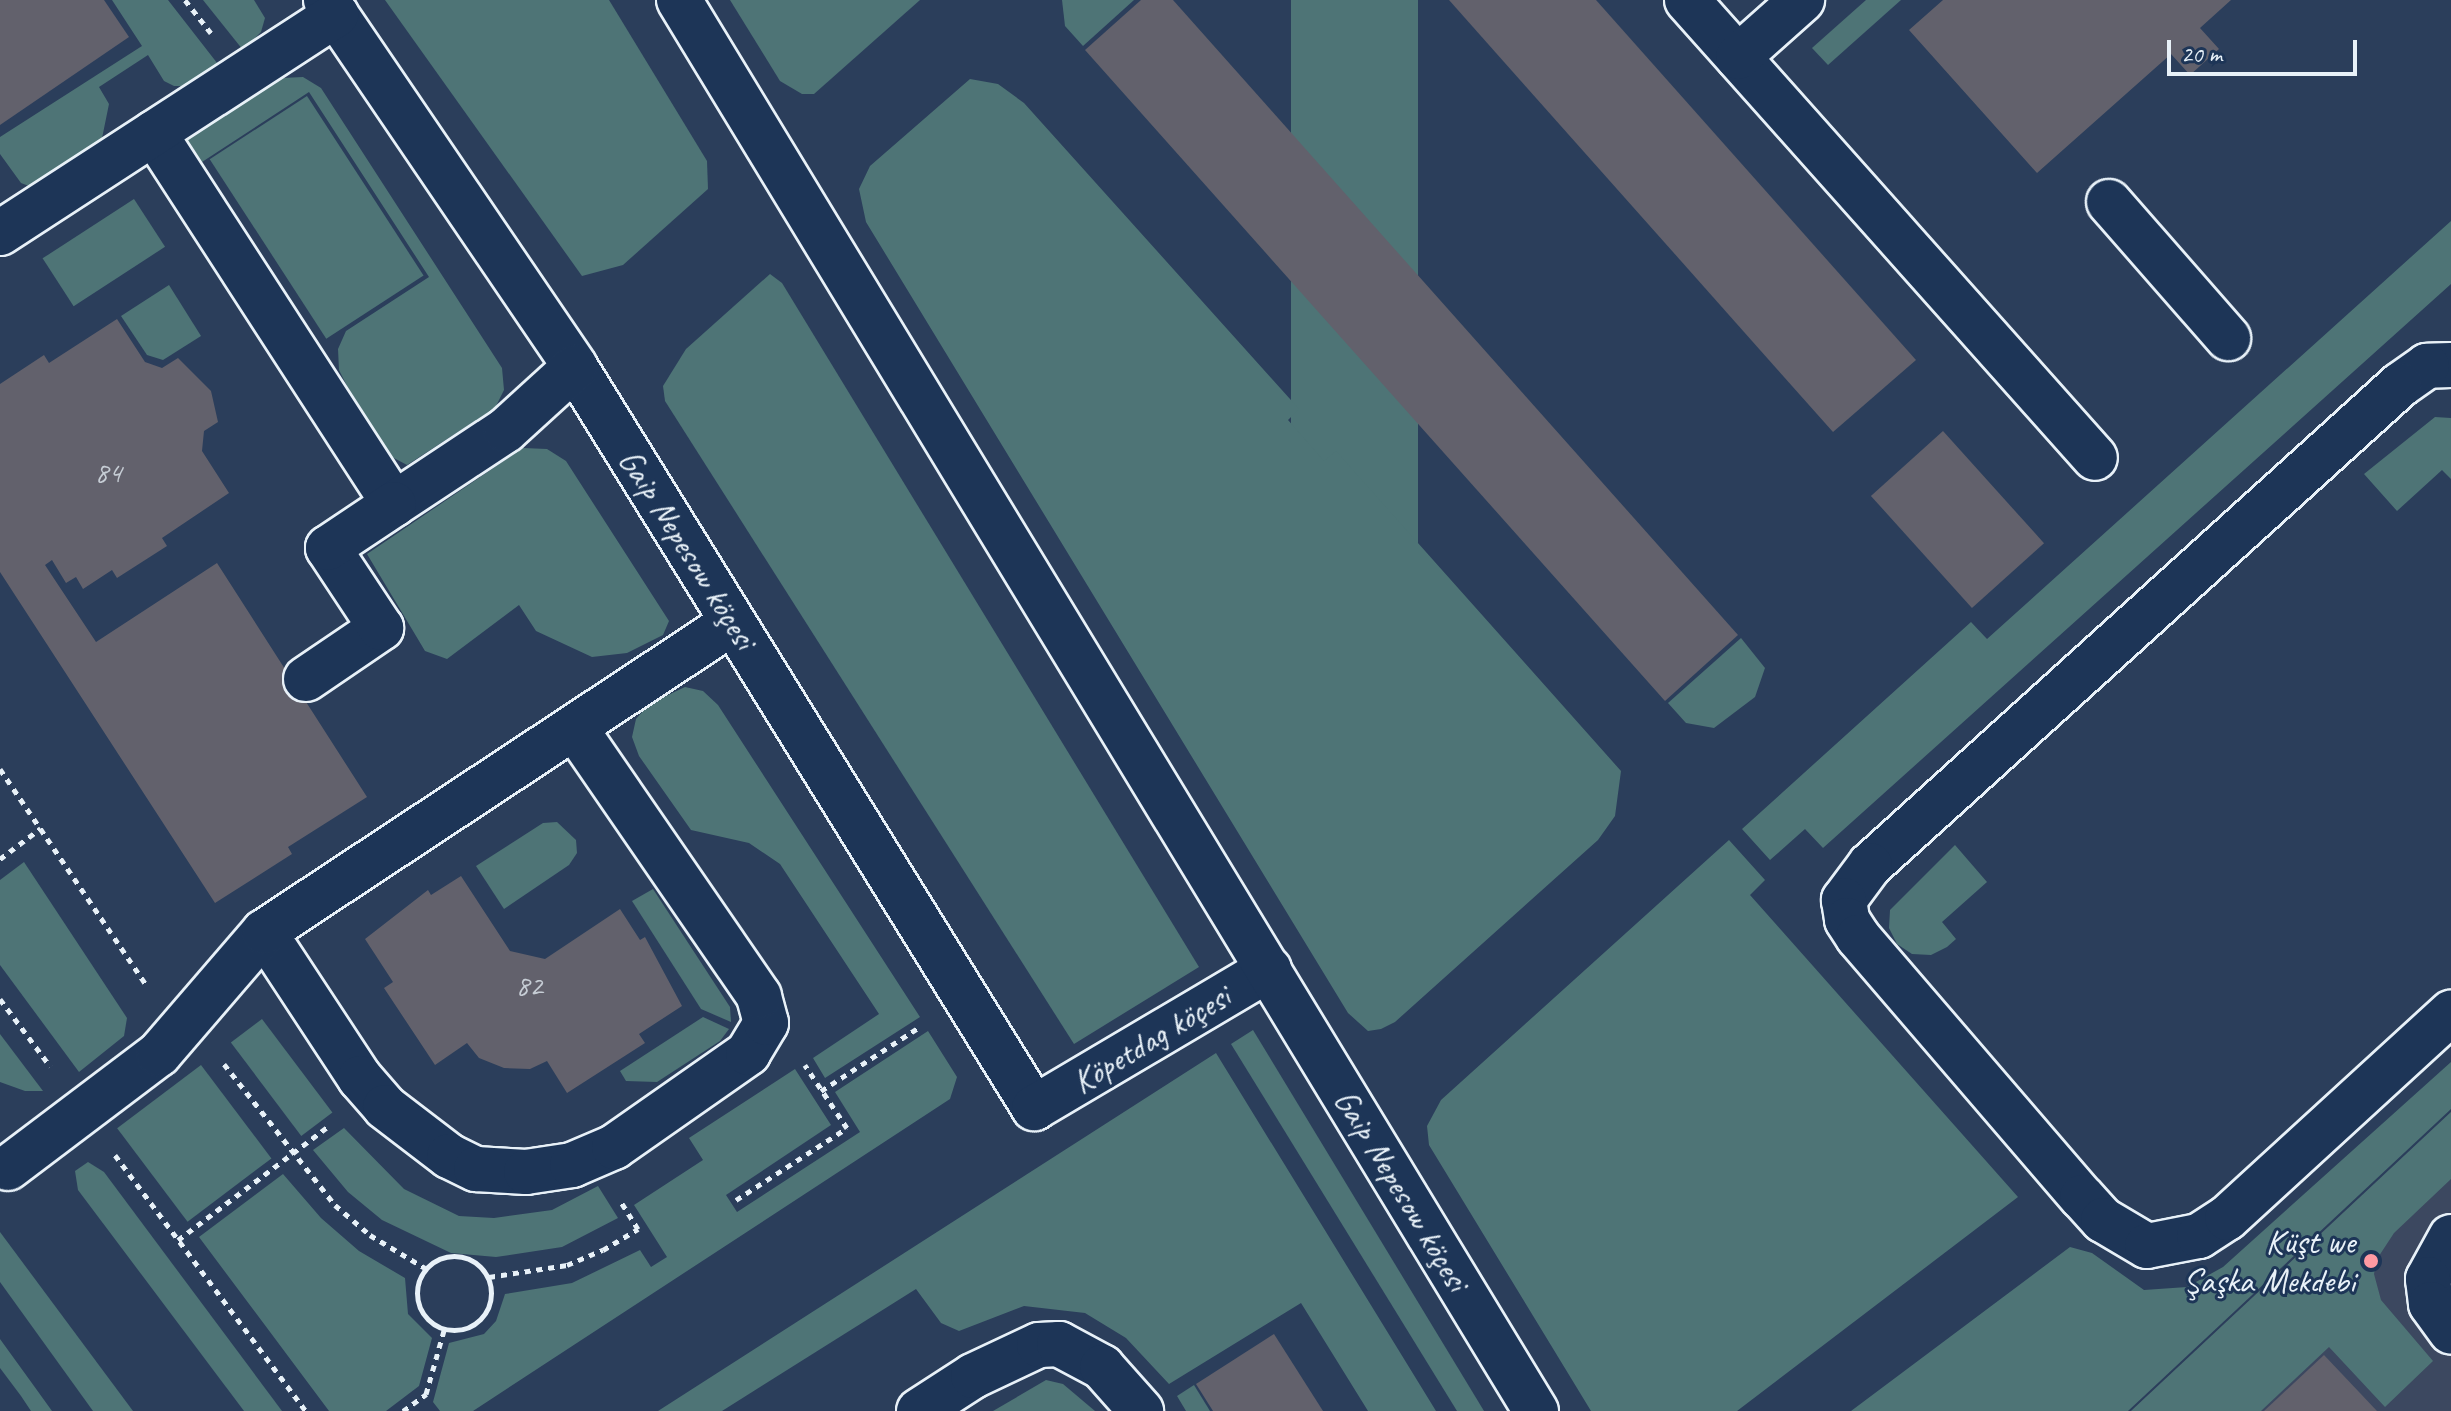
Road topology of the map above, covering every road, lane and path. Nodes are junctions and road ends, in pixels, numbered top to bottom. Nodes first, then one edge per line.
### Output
1 (679, 0) edge
2 (1687, 0) edge
3 (1802, 0) edge
4 (331, 8) edge
5 (1738, 57) junction
6 (154, 133) junction
7 (2109, 202) dead end
8 (0, 233) edge
9 (2228, 338) dead end
10 (2451, 365) edge
11 (575, 367) junction
12 (2095, 458) dead end
13 (394, 504) junction
14 (733, 622) junction
15 (306, 679) dead end
16 (574, 727) junction
17 (0, 769) edge
18 (41, 828) junction
19 (0, 859) edge
20 (264, 932) junction
21 (1269, 969) junction
22 (135, 974) dead end
23 (0, 999) edge
24 (2451, 1013) edge
25 (932, 1019) dead end
26 (766, 1023) junction
27 (216, 1053) dead end
28 (52, 1070) dead end
29 (821, 1091) junction
30 (1034, 1108) joint
31 (337, 1120) dead end
32 (112, 1152) dead end
33 (292, 1154) junction
34 (8, 1168) dead end
35 (615, 1192) dead end
36 (736, 1200) dead end
37 (2451, 1237) edge
38 (178, 1240) junction
39 (425, 1268) junction
40 (489, 1277) junction
41 (445, 1327) junction
42 (2451, 1332) edge
43 (306, 1411) edge
44 (403, 1411) edge
45 (919, 1411) edge
46 (1141, 1411) edge
47 (1536, 1411) edge

1 - 21 street, Gaip Nepesow köçesi
2 - 5 street
3 - 5 street
4 - 6 street
4 - 11 street, Gaip Nepesow köçesi
5 - 12 street
6 - 8 street
6 - 13 street
7 - 9 street
10 - 24 street
11 - 13 street
11 - 14 street, Gaip Nepesow köçesi
13 - 15 street
14 - 16 street
14 - 30 street, Gaip Nepesow köçesi
16 - 20 street
16 - 26 street
17 - 18 path
18 - 19 path
18 - 22 path
20 - 26 street
20 - 34 street
21 - 30 street, Köpetdag köçesi
21 - 47 street, Gaip Nepesow köçesi
23 - 28 path
25 - 29 path
26 - 29 path
27 - 33 path
29 - 36 path
31 - 33 path
32 - 38 path
33 - 38 path
33 - 39 path
35 - 40 path
37 - 42 street
38 - 43 path
39 - 40 path
39 - 41 path
40 - 41 path
41 - 44 path
45 - 46 street

